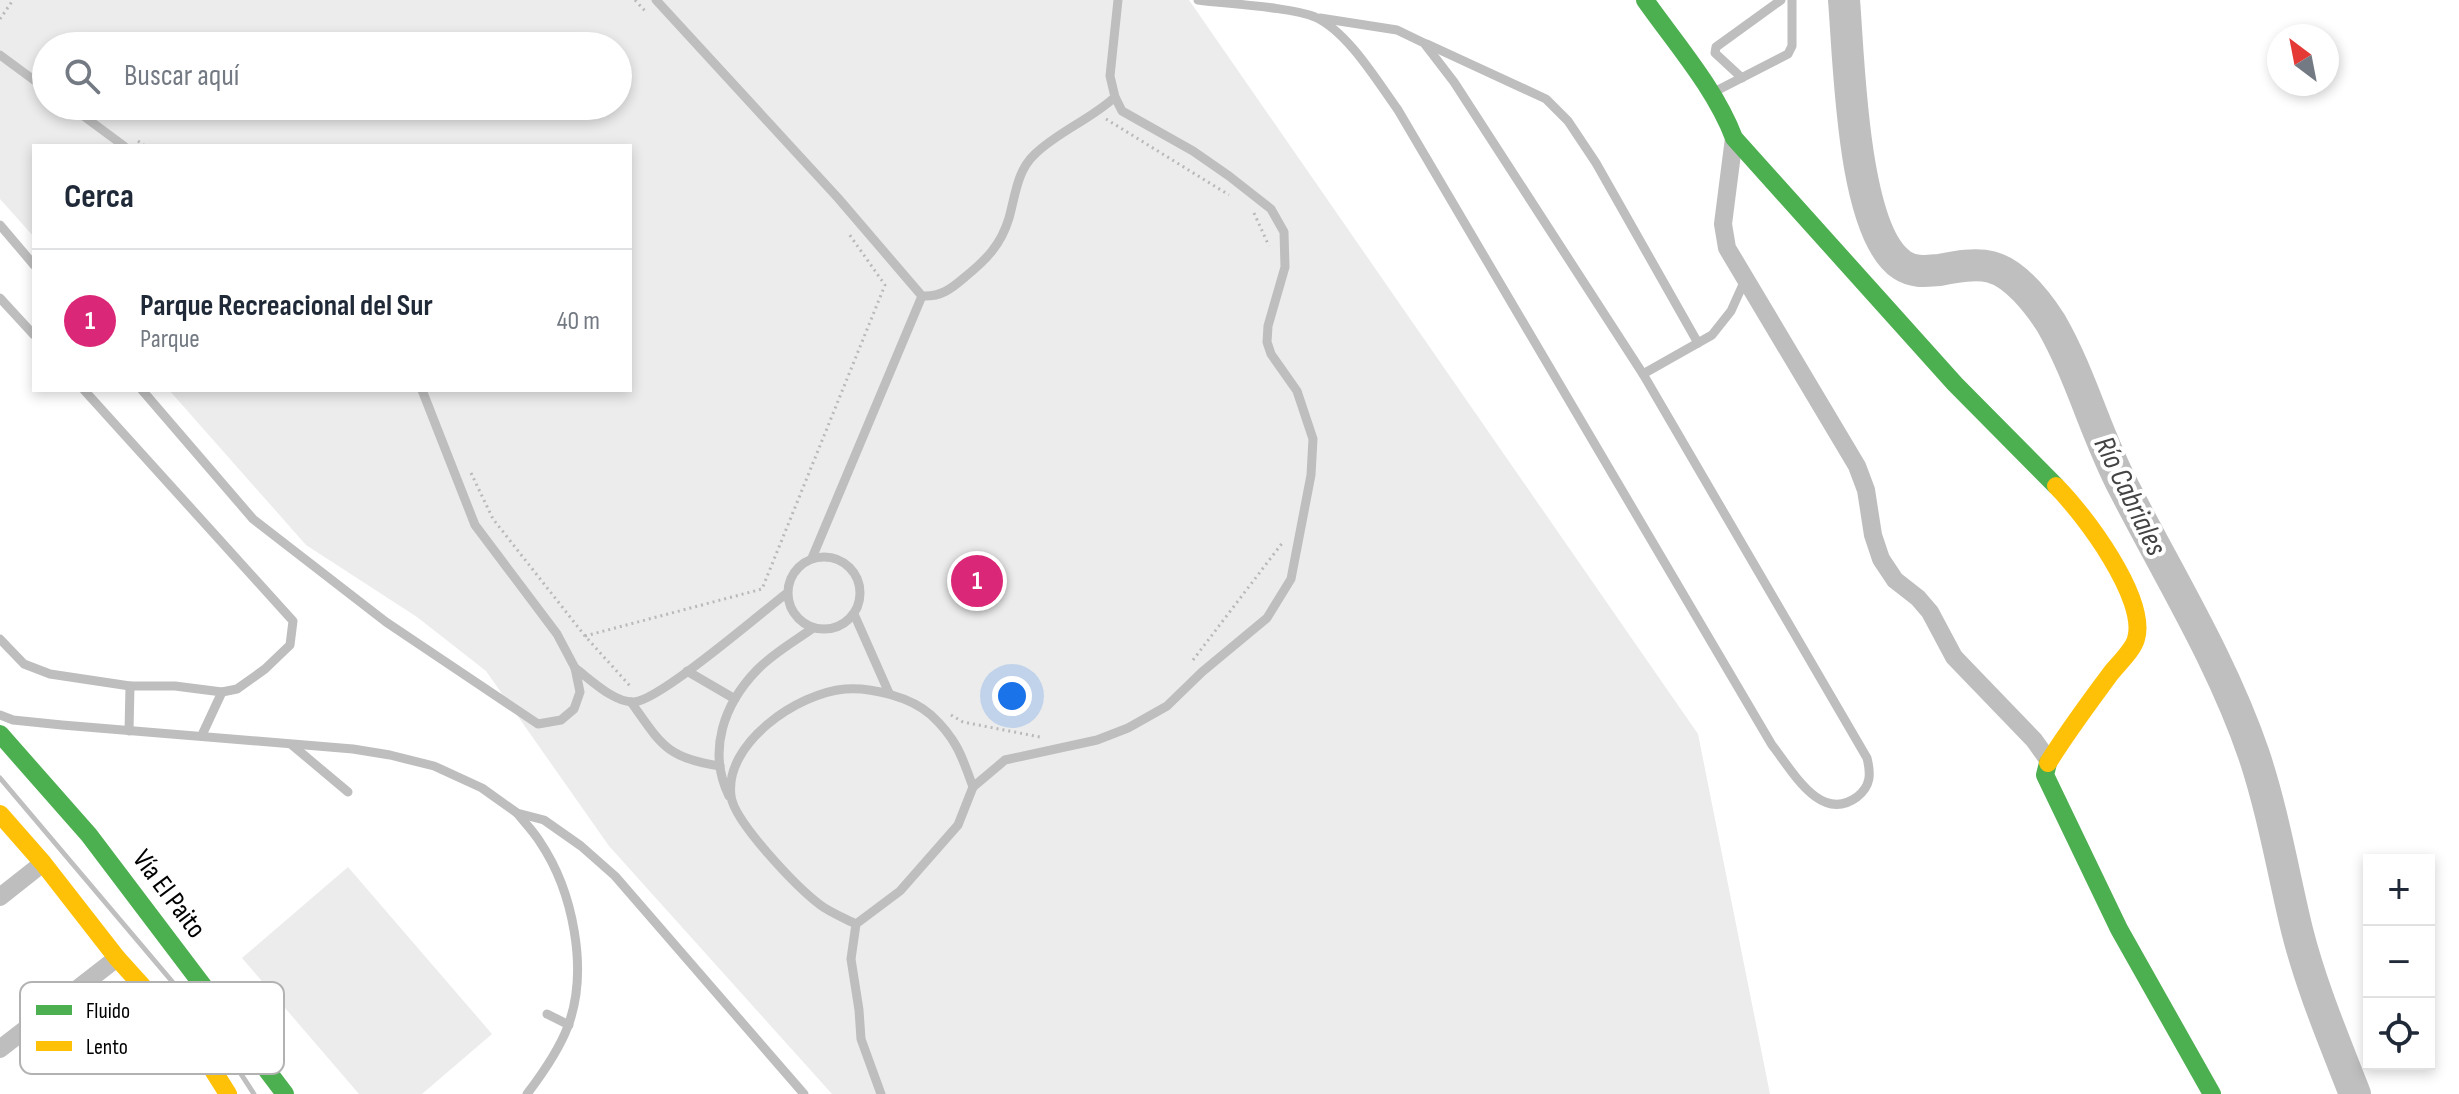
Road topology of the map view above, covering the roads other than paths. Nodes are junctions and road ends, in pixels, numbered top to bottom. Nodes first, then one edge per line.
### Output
1 (656, 0) edge
2 (1118, 0) edge
3 (1198, 0) edge
4 (1645, 0) edge
5 (1781, 0) edge
6 (1792, 0) edge
7 (1315, 17) junction
8 (1424, 43) junction
9 (0, 55) edge
10 (1742, 78) junction
11 (32, 79) edge
12 (1711, 93) junction
13 (1115, 97) junction
14 (89, 120) edge
15 (1734, 138) junction
16 (121, 144) edge
17 (0, 225) edge
18 (32, 263) edge
19 (1745, 280) junction
20 (922, 296) junction
21 (0, 298) edge
22 (32, 333) edge
23 (1698, 343) junction
24 (1643, 374) junction
25 (86, 392) edge
26 (144, 392) edge
27 (423, 392) edge
28 (812, 558) junction
29 (787, 593) junction
30 (854, 614) junction
31 (813, 628) junction
32 (0, 639) edge
33 (575, 668) junction
34 (687, 671) junction
35 (130, 686) junction
36 (222, 692) junction
37 (889, 693) junction
38 (735, 699) junction
39 (631, 702) junction
40 (0, 715) edge
41 (129, 731) junction
42 (0, 734) edge
43 (202, 735) junction
44 (290, 743) junction
45 (2049, 761) junction
46 (720, 766) junction
47 (973, 787) junction
48 (348, 792) dead end
49 (730, 799) junction
50 (517, 813) junction
51 (0, 814) edge
52 (43, 863) junction
53 (0, 897) edge
54 (856, 924) junction
55 (117, 958) junction
56 (86, 982) edge
57 (139, 982) edge
58 (200, 982) edge
59 (547, 1014) dead end
60 (569, 1025) junction
61 (20, 1033) edge
62 (0, 1049) edge
63 (215, 1074) edge
64 (270, 1074) edge
65 (227, 1093) edge
66 (285, 1094) edge
67 (527, 1094) edge
68 (804, 1094) edge
69 (881, 1094) edge
70 (2212, 1094) edge

1 - 20 lane
2 - 13 lane
3 - 7 lane
4 - 12 street
5 - 10 lane
6 - 10 lane
7 - 8 lane
7 - 24 lane
8 - 23 lane
8 - 24 lane
9 - 11 lane
10 - 12 lane
12 - 15 street
13 - 20 lane
13 - 47 lane
14 - 16 lane
15 - 19 street
15 - 45 street
17 - 18 lane
19 - 23 lane
19 - 45 street
20 - 28 lane
21 - 22 lane
23 - 24 lane
25 - 36 lane
26 - 33 lane
27 - 33 lane
28 - 29 lane
28 - 30 lane
29 - 31 lane
29 - 34 lane
30 - 31 lane
30 - 37 lane
31 - 38 lane
32 - 35 lane
33 - 39 lane
34 - 38 lane
34 - 39 lane
35 - 36 lane
35 - 41 lane
36 - 43 lane
37 - 47 lane
37 - 49 lane
38 - 46 lane
39 - 46 lane
40 - 41 lane
41 - 43 lane
42 - 58 street, Vía El Paito
43 - 44 lane
44 - 48 lane
44 - 50 lane
45 - 70 street
46 - 49 lane
47 - 54 lane
49 - 54 lane
50 - 60 lane
50 - 68 lane
51 - 52 street
52 - 53 street
52 - 55 street
54 - 69 lane
55 - 56 street
55 - 57 street
59 - 60 lane
60 - 67 lane
61 - 62 street
63 - 65 street
64 - 66 street, Vía El Paito

